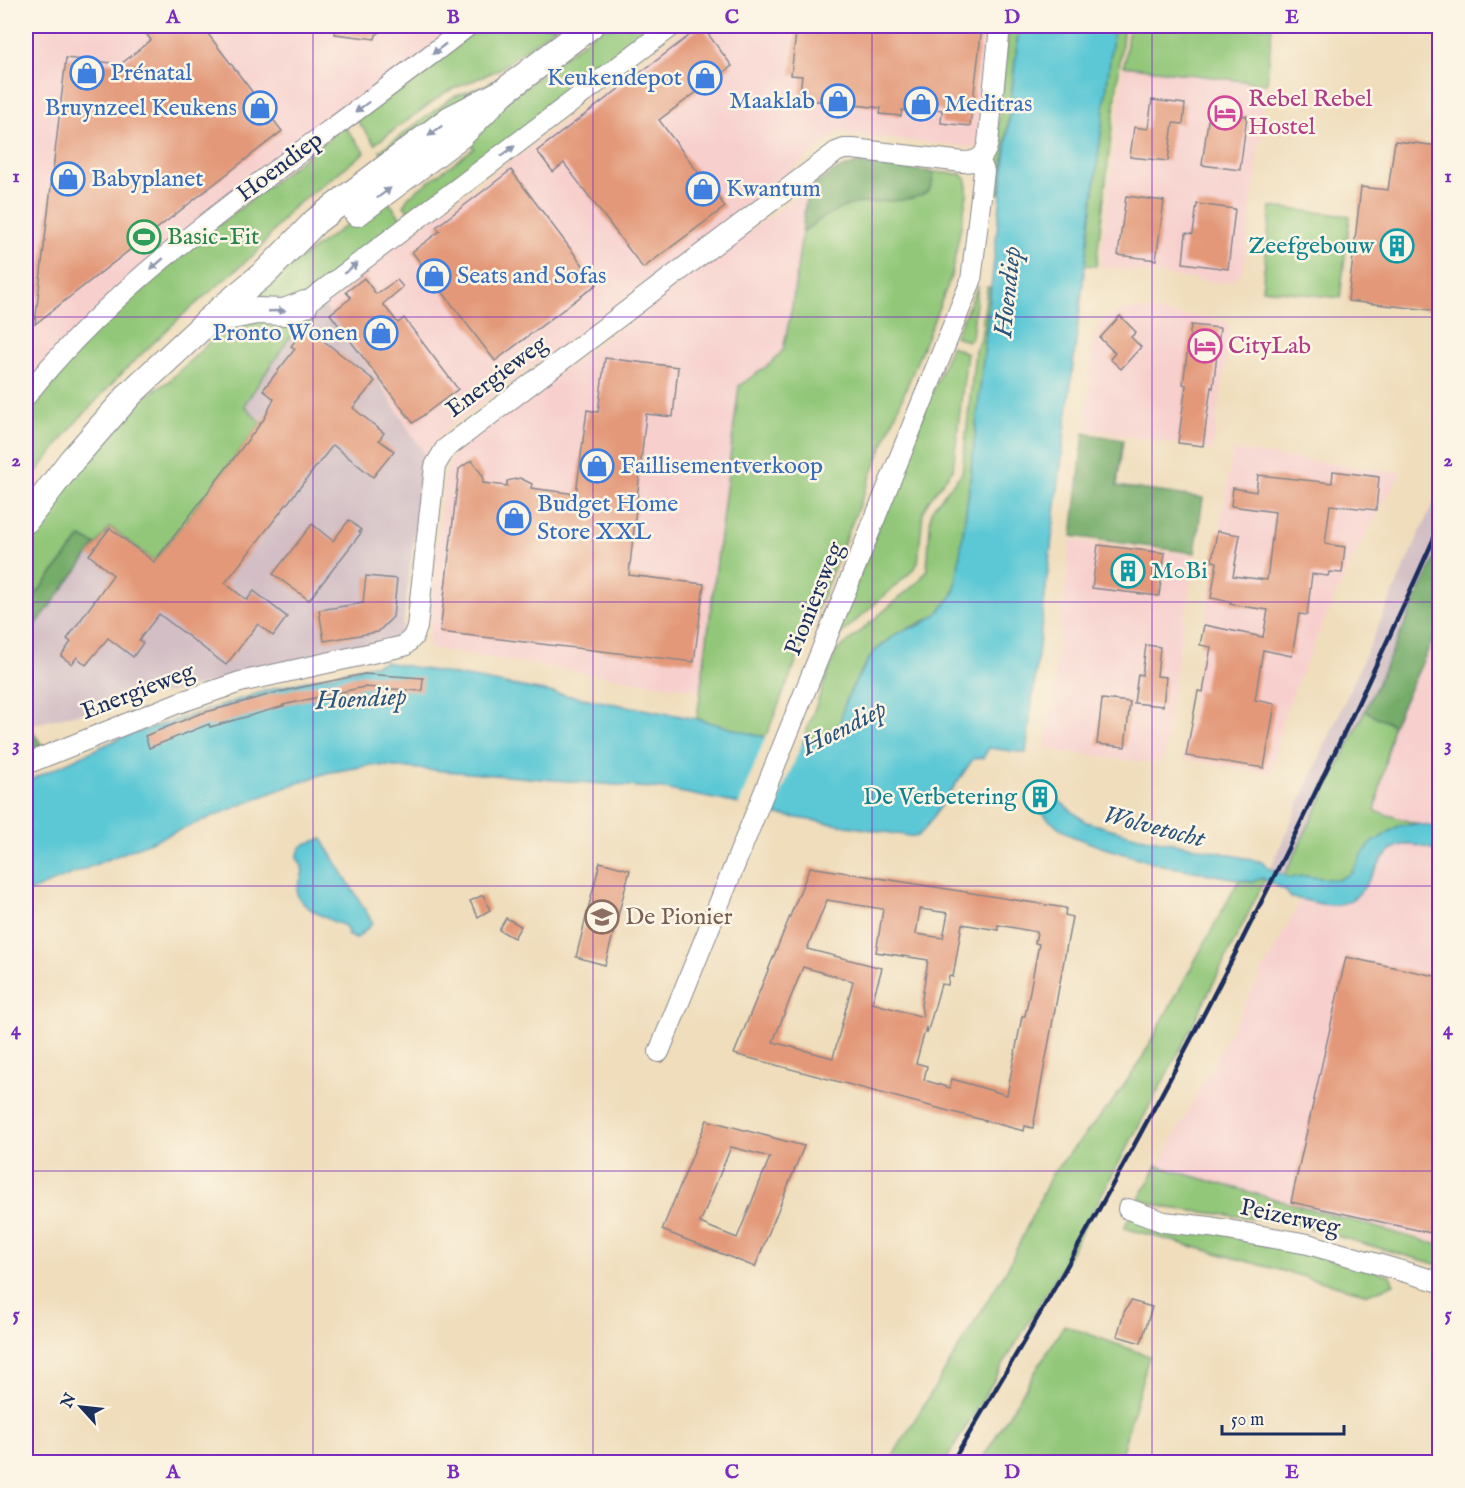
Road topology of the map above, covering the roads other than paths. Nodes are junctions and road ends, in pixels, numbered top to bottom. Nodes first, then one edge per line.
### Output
1 (468, 26) edge
2 (590, 26) edge
3 (672, 26) edge
4 (1000, 26) edge
5 (979, 159) junction
6 (305, 304) joint
7 (207, 321) junction
8 (26, 396) edge
9 (26, 520) edge
10 (26, 764) edge
11 (659, 1052) dead end
12 (1128, 1209) dead end
13 (1440, 1282) edge

1 -> 8 street, Hoendiep
2 - 7 main road
6 -> 3 street
4 - 5 street
5 - 10 street, Energieweg
5 - 11 street, Pioniersweg
7 -> 6 main road
7 - 9 main road
12 - 13 street, Peizerweg

